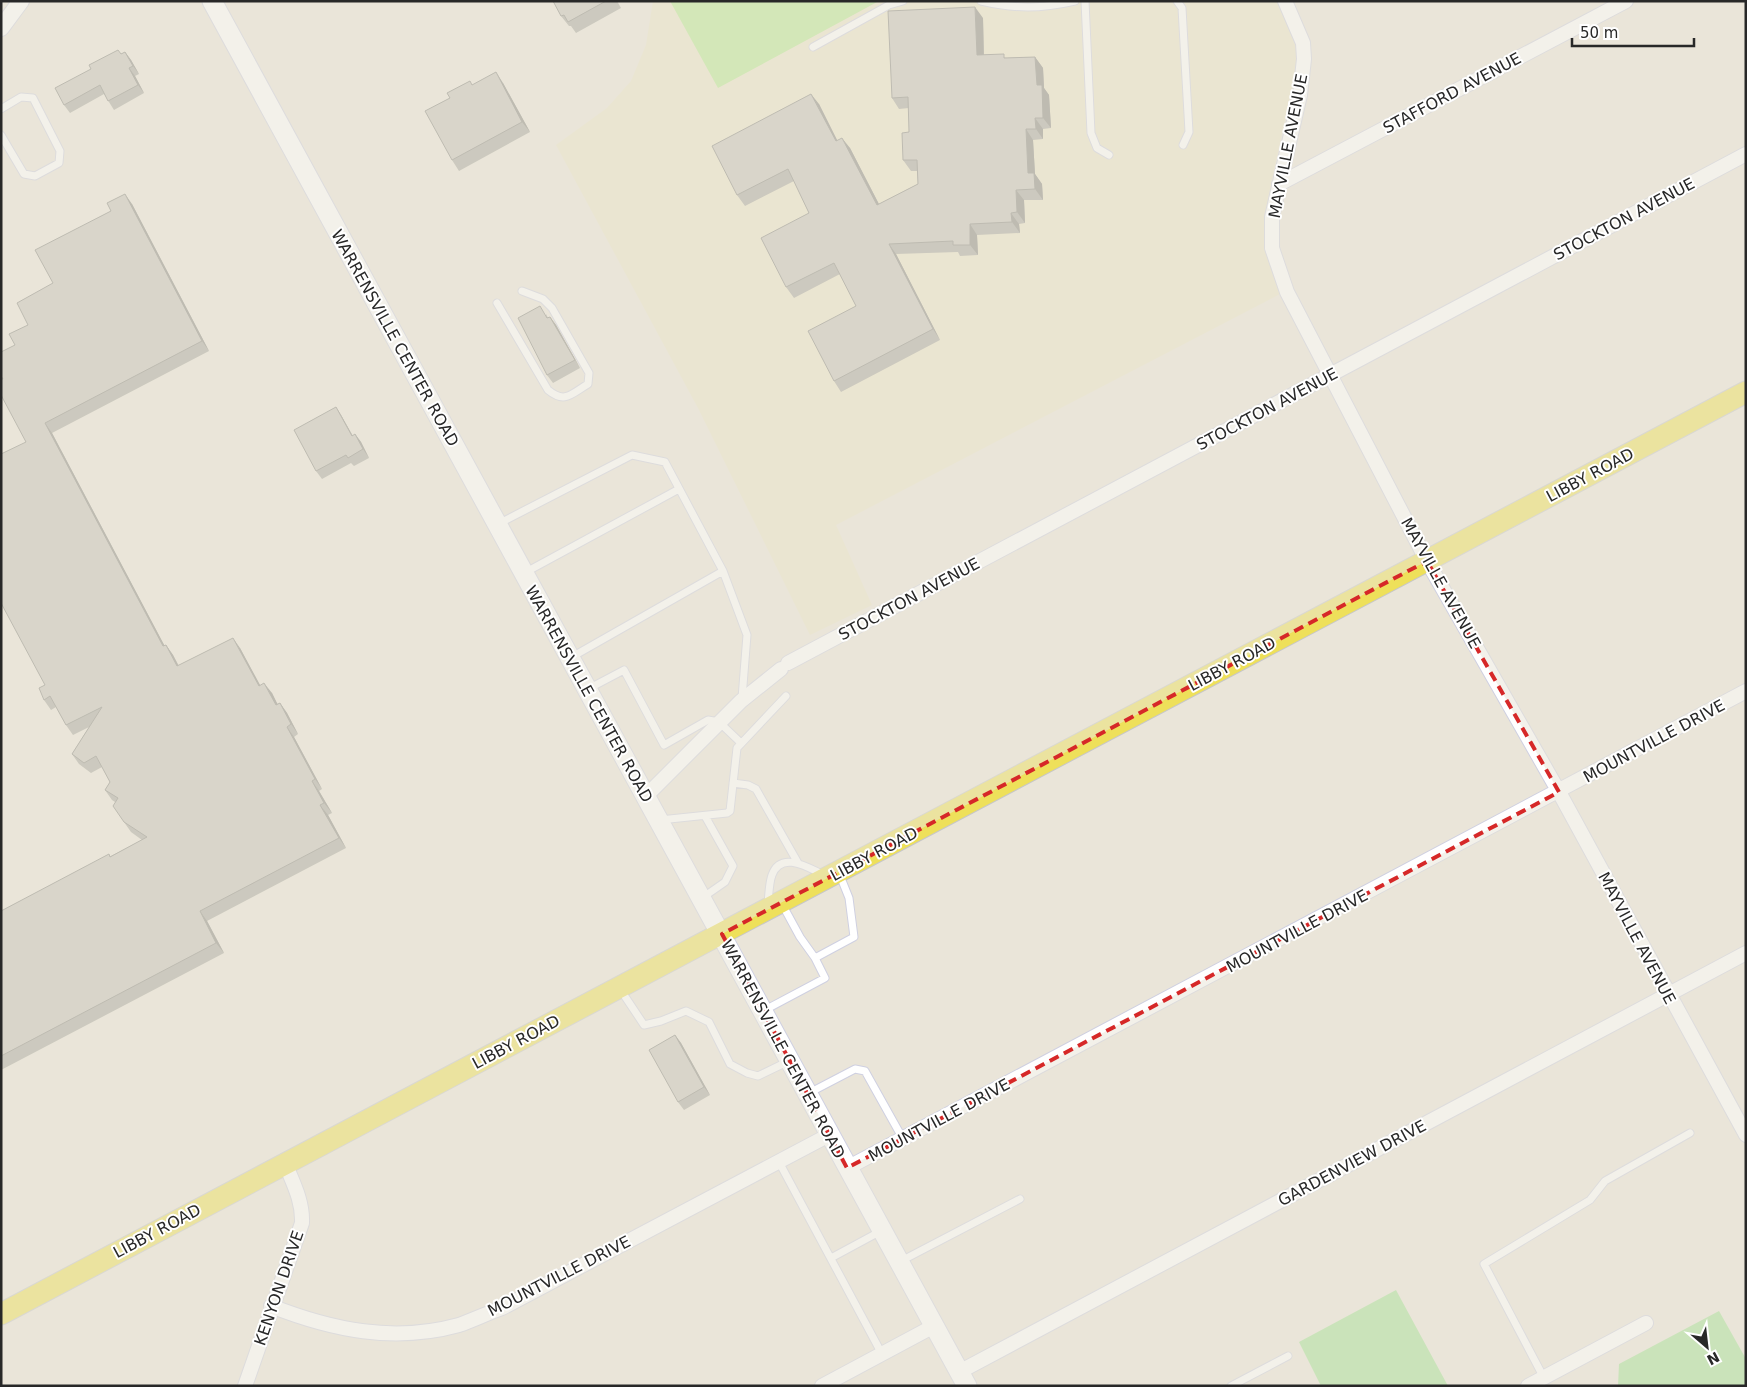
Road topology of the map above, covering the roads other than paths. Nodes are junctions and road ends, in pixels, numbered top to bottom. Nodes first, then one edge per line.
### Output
1 (212, 1) edge
2 (903, 1) edge
3 (981, 1) edge
4 (1075, 1) edge
5 (1085, 1) edge
6 (1177, 1) edge
7 (1285, 1) edge
8 (1626, 1) edge
9 (813, 47) dead end
10 (1, 109) edge
11 (1, 135) edge
12 (1183, 145) dead end
13 (1746, 154) edge
14 (1109, 155) dead end
15 (1279, 184) junction
16 (522, 291) dead end
17 (498, 303) dead end
18 (1329, 377) junction
19 (1746, 392) edge
20 (679, 489) junction
21 (497, 525) junction
22 (1427, 561) junction
23 (723, 571) junction
24 (524, 573) junction
25 (570, 658) junction
26 (587, 690) junction
27 (1746, 692) edge
28 (786, 696) dead end
29 (742, 701) junction
30 (719, 722) junction
31 (741, 743) junction
32 (733, 783) junction
33 (1559, 792) junction
34 (646, 796) junction
35 (705, 816) junction
36 (659, 820) junction
37 (798, 863) junction
38 (834, 875) junction
39 (702, 898) junction
40 (774, 906) junction
41 (722, 934) junction
42 (1746, 953) edge
43 (815, 958) junction
44 (619, 988) junction
45 (1668, 995) junction
46 (763, 1011) junction
47 (790, 1061) junction
48 (807, 1094) junction
49 (1690, 1133) dead end
50 (829, 1135) junction
51 (1746, 1135) edge
52 (903, 1139) junction
53 (779, 1162) junction
54 (285, 1163) junction
55 (847, 1168) junction
56 (1020, 1199) dead end
57 (881, 1230) junction
58 (831, 1258) junction
59 (899, 1262) junction
60 (271, 1306) junction
61 (1, 1314) edge
62 (1646, 1323) dead end
63 (934, 1326) junction
64 (882, 1354) junction
65 (1288, 1356) dead end
66 (1544, 1378) junction
67 (963, 1379) edge
68 (245, 1386) edge
69 (822, 1386) edge
70 (1231, 1386) edge
71 (1528, 1386) edge

1 - 21 main road, WARRENSVILLE CENTER ROAD
2 - 9 lane
3 - 4 lane
5 - 14 lane
6 - 12 lane
7 - 15 street, MAYVILLE AVENUE
8 - 15 street, STAFFORD AVENUE
10 - 11 lane
13 - 18 street, STOCKTON AVENUE
15 - 18 street, MAYVILLE AVENUE
16 - 17 lane
18 - 22 street, MAYVILLE AVENUE
18 - 29 street, STOCKTON AVENUE
19 - 22 main road, LIBBY ROAD
20 - 21 lane
20 - 23 lane
20 - 24 lane
21 - 24 main road, WARRENSVILLE CENTER ROAD
22 - 33 street, MAYVILLE AVENUE
22 - 38 main road, LIBBY ROAD
23 - 25 lane
23 - 29 lane
24 - 25 main road, WARRENSVILLE CENTER ROAD
25 - 26 main road, WARRENSVILLE CENTER ROAD
26 - 30 lane
26 - 34 main road, WARRENSVILLE CENTER ROAD
27 - 33 street, MOUNTVILLE DRIVE
28 - 31 lane
29 - 30 street, STOCKTON AVENUE
30 - 31 lane
30 - 34 street, STOCKTON AVENUE
31 - 32 lane
32 - 35 lane
32 - 37 lane
33 - 45 street, MAYVILLE AVENUE
33 - 52 street, MOUNTVILLE DRIVE
34 - 36 main road, WARRENSVILLE CENTER ROAD
35 - 36 lane
35 - 39 lane
36 - 39 main road, WARRENSVILLE CENTER ROAD
37 - 38 lane
37 - 40 lane
38 - 40 main road, LIBBY ROAD
38 - 43 lane
39 - 41 main road, WARRENSVILLE CENTER ROAD
40 - 41 main road, LIBBY ROAD
40 - 43 lane
41 - 44 main road, LIBBY ROAD
41 - 46 main road, WARRENSVILLE CENTER ROAD
42 - 45 street, GARDENVIEW DRIVE
43 - 46 lane
44 - 47 lane
44 - 54 main road, LIBBY ROAD
45 - 51 street, MAYVILLE AVENUE
45 - 67 street, GARDENVIEW DRIVE
46 - 47 main road, WARRENSVILLE CENTER ROAD
47 - 48 main road, WARRENSVILLE CENTER ROAD
48 - 50 main road, WARRENSVILLE CENTER ROAD
48 - 52 lane
49 - 66 lane
50 - 53 street, MOUNTVILLE DRIVE
50 - 55 main road, WARRENSVILLE CENTER ROAD
52 - 55 street, MOUNTVILLE DRIVE
53 - 58 lane
53 - 60 street, MOUNTVILLE DRIVE
54 - 60 street, KENYON DRIVE
54 - 61 main road, LIBBY ROAD
55 - 57 main road, WARRENSVILLE CENTER ROAD
56 - 59 lane
57 - 58 lane
57 - 59 main road, WARRENSVILLE CENTER ROAD
58 - 64 lane
59 - 63 main road, WARRENSVILLE CENTER ROAD
60 - 68 street, KENYON DRIVE
62 - 66 street
63 - 64 street
63 - 67 main road, WARRENSVILLE CENTER ROAD
64 - 69 street
65 - 70 lane
66 - 71 street

